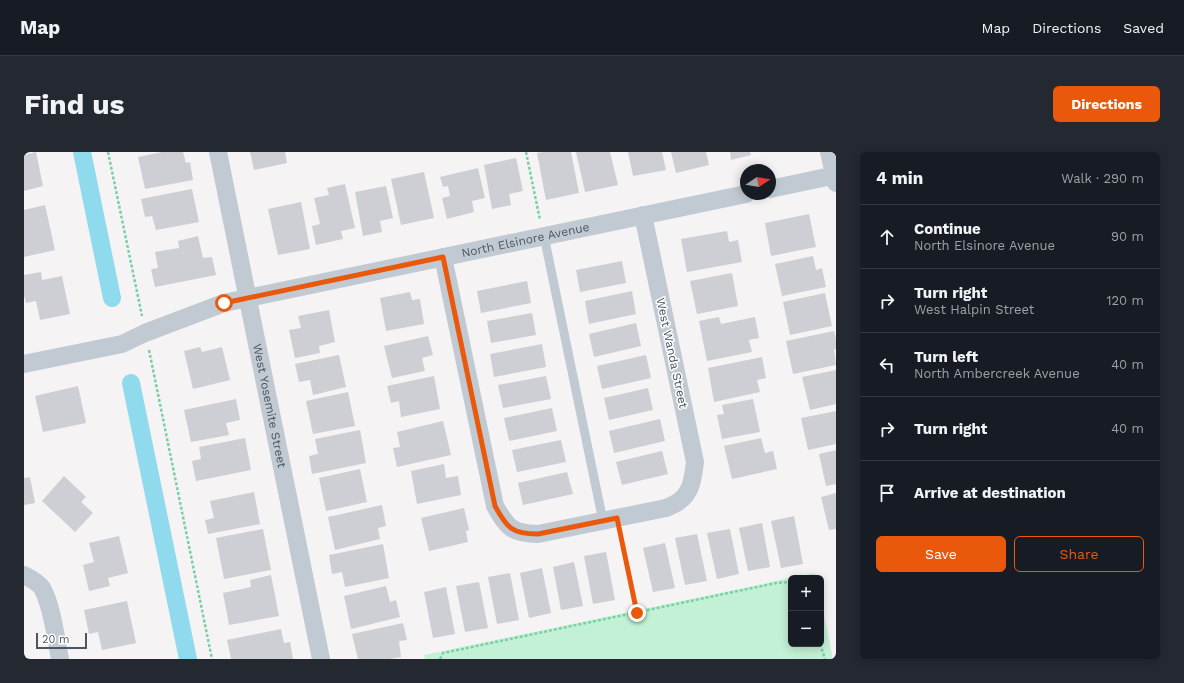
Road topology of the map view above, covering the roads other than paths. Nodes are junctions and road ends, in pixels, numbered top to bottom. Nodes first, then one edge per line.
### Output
1 (218, 152) edge
2 (829, 152) edge
3 (835, 178) edge
4 (776, 187) edge
5 (740, 195) edge
6 (643, 215) junction
7 (544, 236) junction
8 (443, 257) junction
9 (247, 298) junction
10 (24, 364) edge
11 (610, 519) junction
12 (27, 576) edge
13 (60, 659) edge
14 (321, 659) edge

1 - 9 street, West Yosemite Street
2 - 3 street
3 - 4 street
5 - 6 street, North Elsinore Avenue
6 - 7 street, North Elsinore Avenue
6 - 11 street, West Wanda Street
7 - 8 street, North Elsinore Avenue
7 - 11 lane
8 - 9 street, North Elsinore Avenue
8 - 11 street
9 - 10 street, North Elsinore Avenue
9 - 14 street, West Yosemite Street
12 - 13 street

